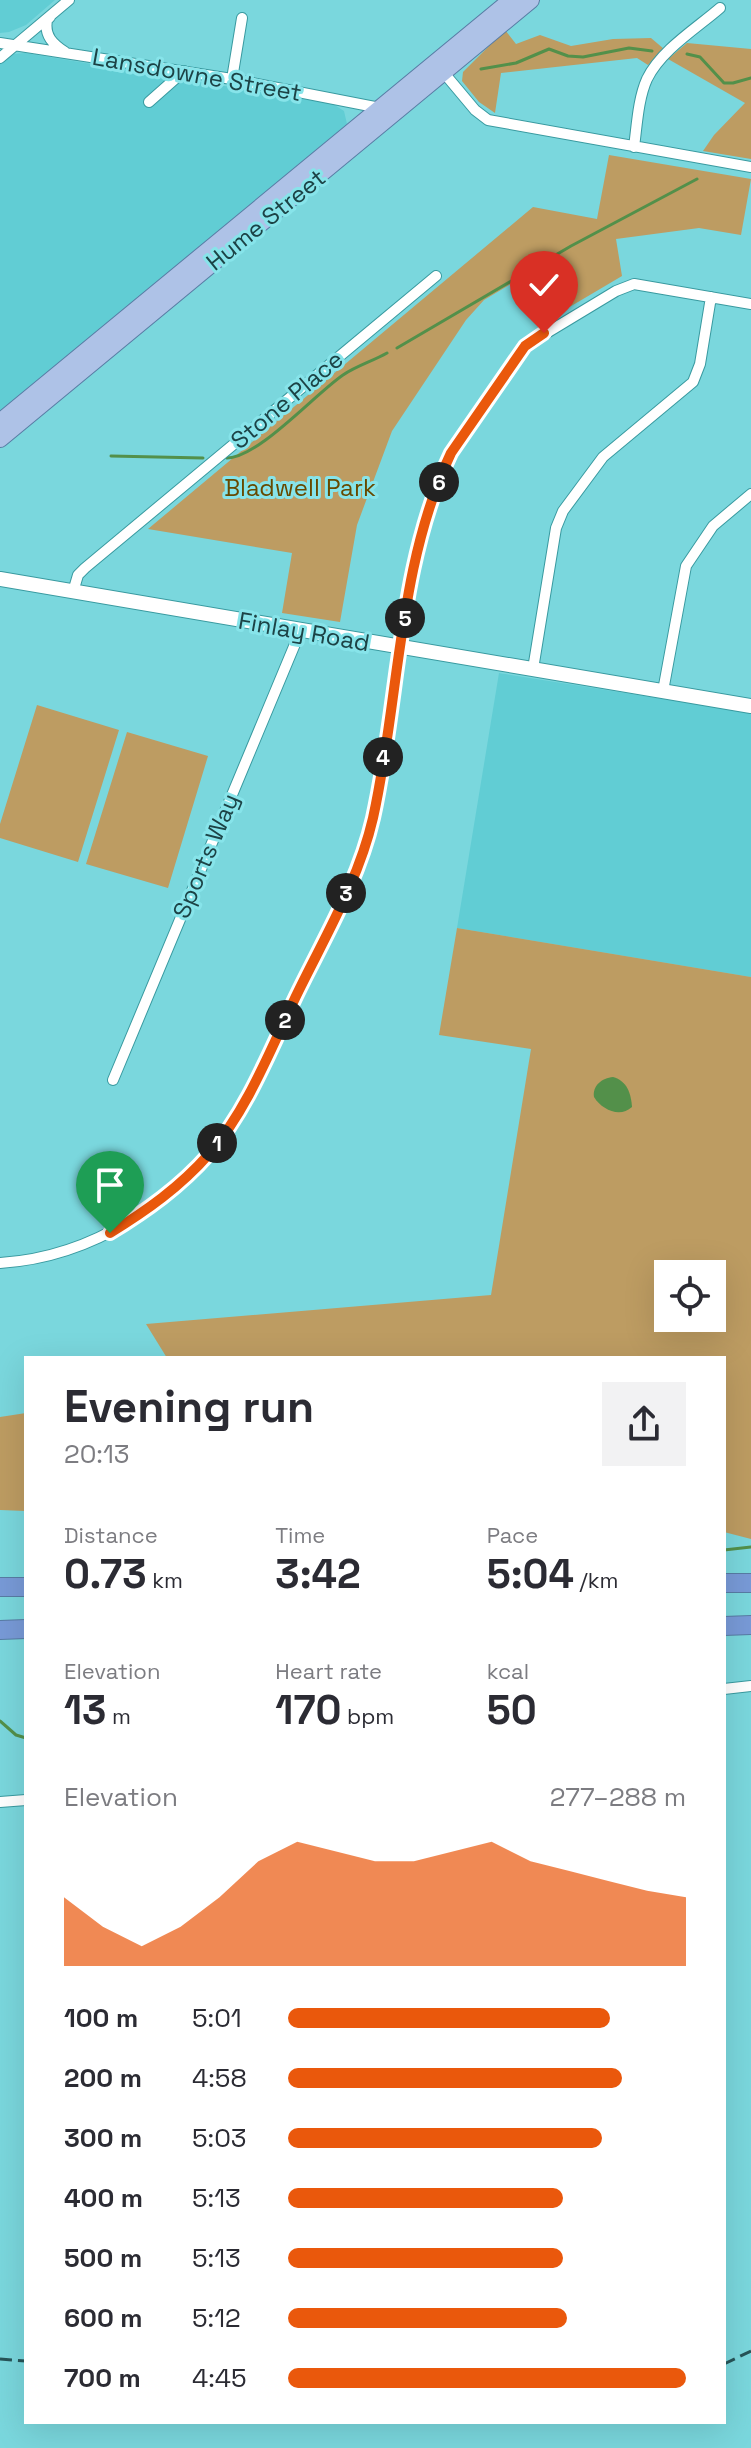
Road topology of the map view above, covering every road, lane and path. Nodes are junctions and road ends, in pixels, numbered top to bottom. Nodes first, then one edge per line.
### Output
1 (69, 0) edge
2 (511, 0) edge
3 (531, 0) edge
4 (720, 8) dead end
5 (57, 10) junction
6 (242, 18) dead end
7 (0, 43) edge
8 (15, 46) junction
9 (65, 52) junction
10 (0, 58) edge
11 (184, 71) junction
12 (444, 73) junction
13 (232, 79) junction
14 (149, 102) dead end
15 (386, 113) junction
16 (634, 147) junction
17 (751, 167) edge
18 (436, 276) dead end
19 (711, 297) junction
20 (751, 304) edge
21 (0, 422) edge
22 (0, 439) edge
23 (751, 494) edge
24 (0, 579) edge
25 (73, 592) junction
26 (300, 632) junction
27 (400, 648) junction
28 (533, 669) junction
29 (663, 691) junction
30 (751, 706) edge
31 (113, 1080) dead end
32 (0, 1263) edge
33 (726, 1583) edge
34 (751, 1583) edge
35 (0, 1587) edge
36 (24, 1587) edge
37 (751, 1625) edge
38 (726, 1626) edge
39 (24, 1629) edge
40 (0, 1630) edge
41 (751, 1686) edge
42 (726, 1689) edge
43 (24, 1800) edge
44 (0, 1802) edge

1 - 5 street
2 - 15 main road, Hume Street
3 - 12 main road, Hume Street
4 - 16 street
5 - 8 street
5 - 9 street
6 - 13 street
7 - 8 street, Lansdowne Street
8 - 9 street, Lansdowne Street
8 - 10 street
9 - 11 street, Lansdowne Street
11 - 13 street, Lansdowne Street
11 - 14 street
12 - 15 main road, Hume Street
12 - 16 street
13 - 15 street, Lansdowne Street
15 - 21 main road, Hume Street
15 - 22 main road, Hume Street
16 - 17 street
18 - 25 street, Stone Place
19 - 20 street
19 - 27 street
19 - 28 street
23 - 29 street
24 - 25 street, Finlay Road
25 - 26 street, Finlay Road
26 - 27 street, Finlay Road
26 - 31 street, Sports Way
27 - 28 street, Finlay Road
27 - 32 street
28 - 29 street, Finlay Road
29 - 30 street, Finlay Road
33 - 34 highway
35 - 36 highway
37 - 38 highway
39 - 40 highway
41 - 42 street
43 - 44 street

